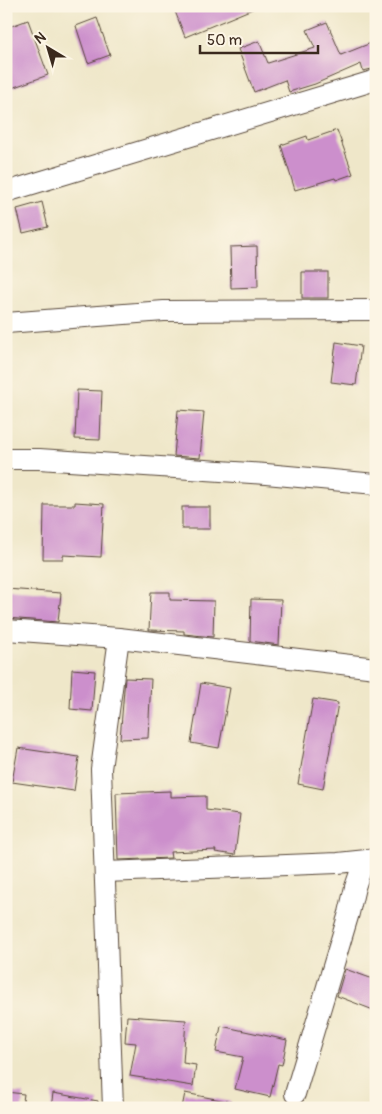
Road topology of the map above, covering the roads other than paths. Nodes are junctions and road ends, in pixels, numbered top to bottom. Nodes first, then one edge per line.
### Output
1 (376, 80) edge
2 (6, 192) edge
3 (376, 310) edge
4 (6, 323) edge
5 (6, 458) edge
6 (376, 484) edge
7 (6, 630) edge
8 (119, 638) junction
9 (376, 668) edge
10 (370, 860) edge
11 (338, 863) junction
12 (105, 872) junction
13 (355, 887) junction
14 (295, 1094) dead end
15 (113, 1108) edge

1 - 2 street
3 - 4 street
5 - 6 street
7 - 8 street
8 - 9 street
8 - 12 street
10 - 11 street
10 - 13 street
11 - 12 street
11 - 13 street
12 - 15 street
13 - 14 street

